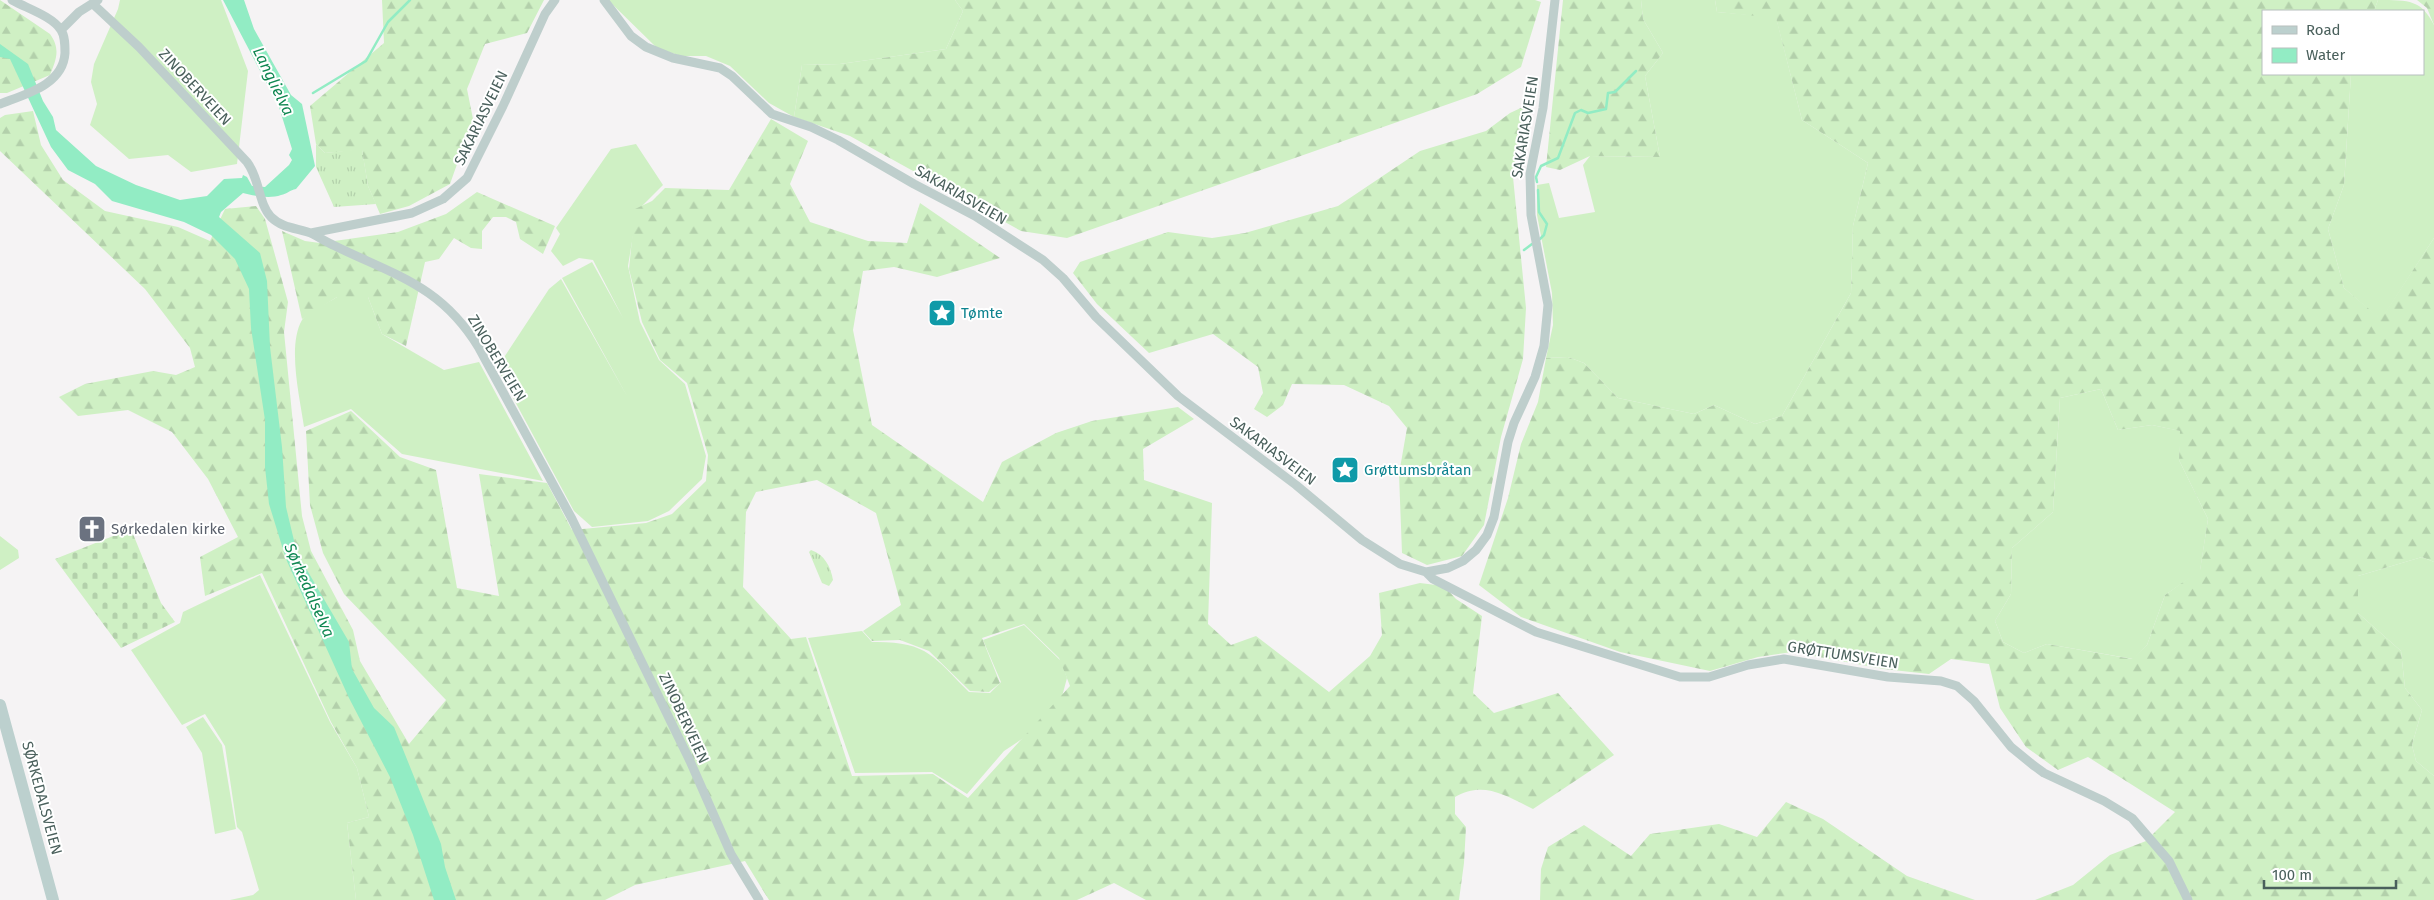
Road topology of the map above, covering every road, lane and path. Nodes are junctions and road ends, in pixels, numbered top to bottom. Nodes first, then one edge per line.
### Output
1 (12, 0) edge
2 (555, 0) edge
3 (604, 0) edge
4 (1556, 0) edge
5 (96, 2) edge
6 (61, 30) junction
7 (5, 101) edge
8 (311, 233) junction
9 (1426, 572) junction
10 (0, 705) edge
11 (53, 900) edge
12 (759, 900) edge
13 (2188, 900) edge

1 - 6 street
2 - 8 street, SAKARIASVEIEN
3 - 9 street, SAKARIASVEIEN
4 - 9 street, SAKARIASVEIEN
5 - 6 street, ZINOBERVEIEN
5 - 8 street, ZINOBERVEIEN
6 - 7 street
8 - 12 street, ZINOBERVEIEN
9 - 13 street, GRØTTUMSVEIEN
10 - 11 street, SØRKEDALSVEIEN

